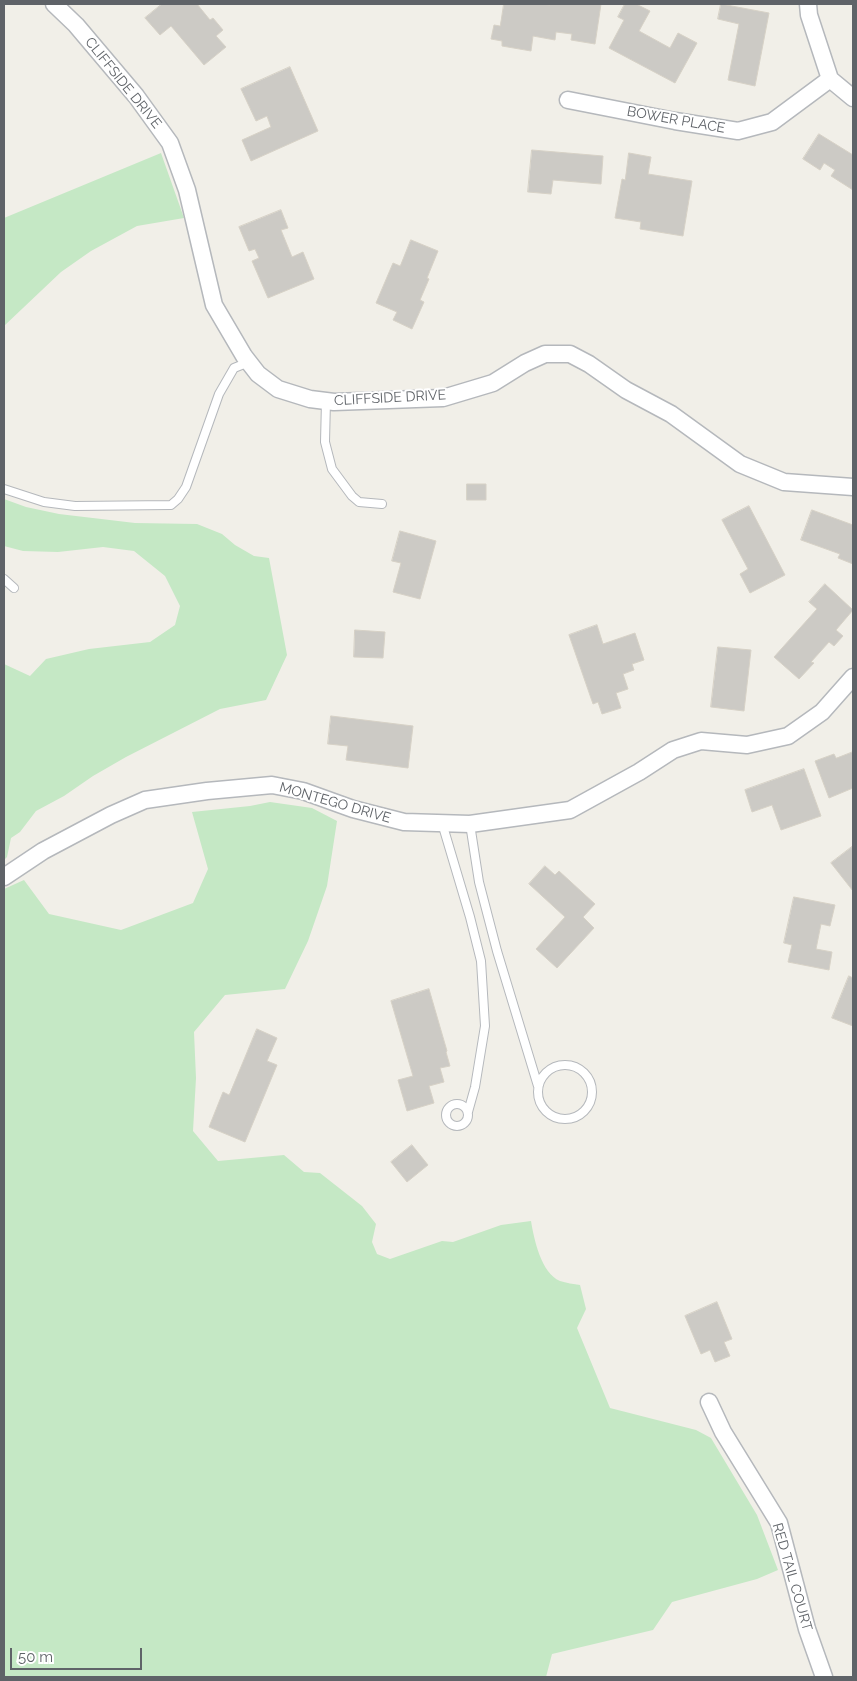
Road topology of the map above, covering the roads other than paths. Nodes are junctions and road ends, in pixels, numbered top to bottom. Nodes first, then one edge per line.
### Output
1 (54, 4) edge
2 (808, 4) edge
3 (830, 79) junction
4 (853, 98) edge
5 (568, 100) dead end
6 (249, 362) junction
7 (326, 401) junction
8 (853, 487) edge
9 (4, 489) edge
10 (382, 504) dead end
11 (4, 579) edge
12 (14, 588) dead end
13 (853, 676) edge
14 (442, 823) junction
15 (470, 824) junction
16 (4, 877) edge
17 (538, 1086) junction
18 (468, 1112) dead end
19 (709, 1402) dead end
20 (824, 1677) edge

1 - 6 street, CLIFFSIDE DRIVE
2 - 3 street
3 - 4 street
3 - 5 street, BOWER PLACE
6 - 7 street, CLIFFSIDE DRIVE
6 - 9 lane
7 - 8 street, CLIFFSIDE DRIVE
7 - 10 lane
11 - 12 lane
13 - 15 street, MONTEGO DRIVE
14 - 15 street, MONTEGO DRIVE
14 - 16 street, MONTEGO DRIVE
14 - 18 lane
15 - 17 lane
17 - 17 lane
19 - 20 street, RED TAIL COURT

